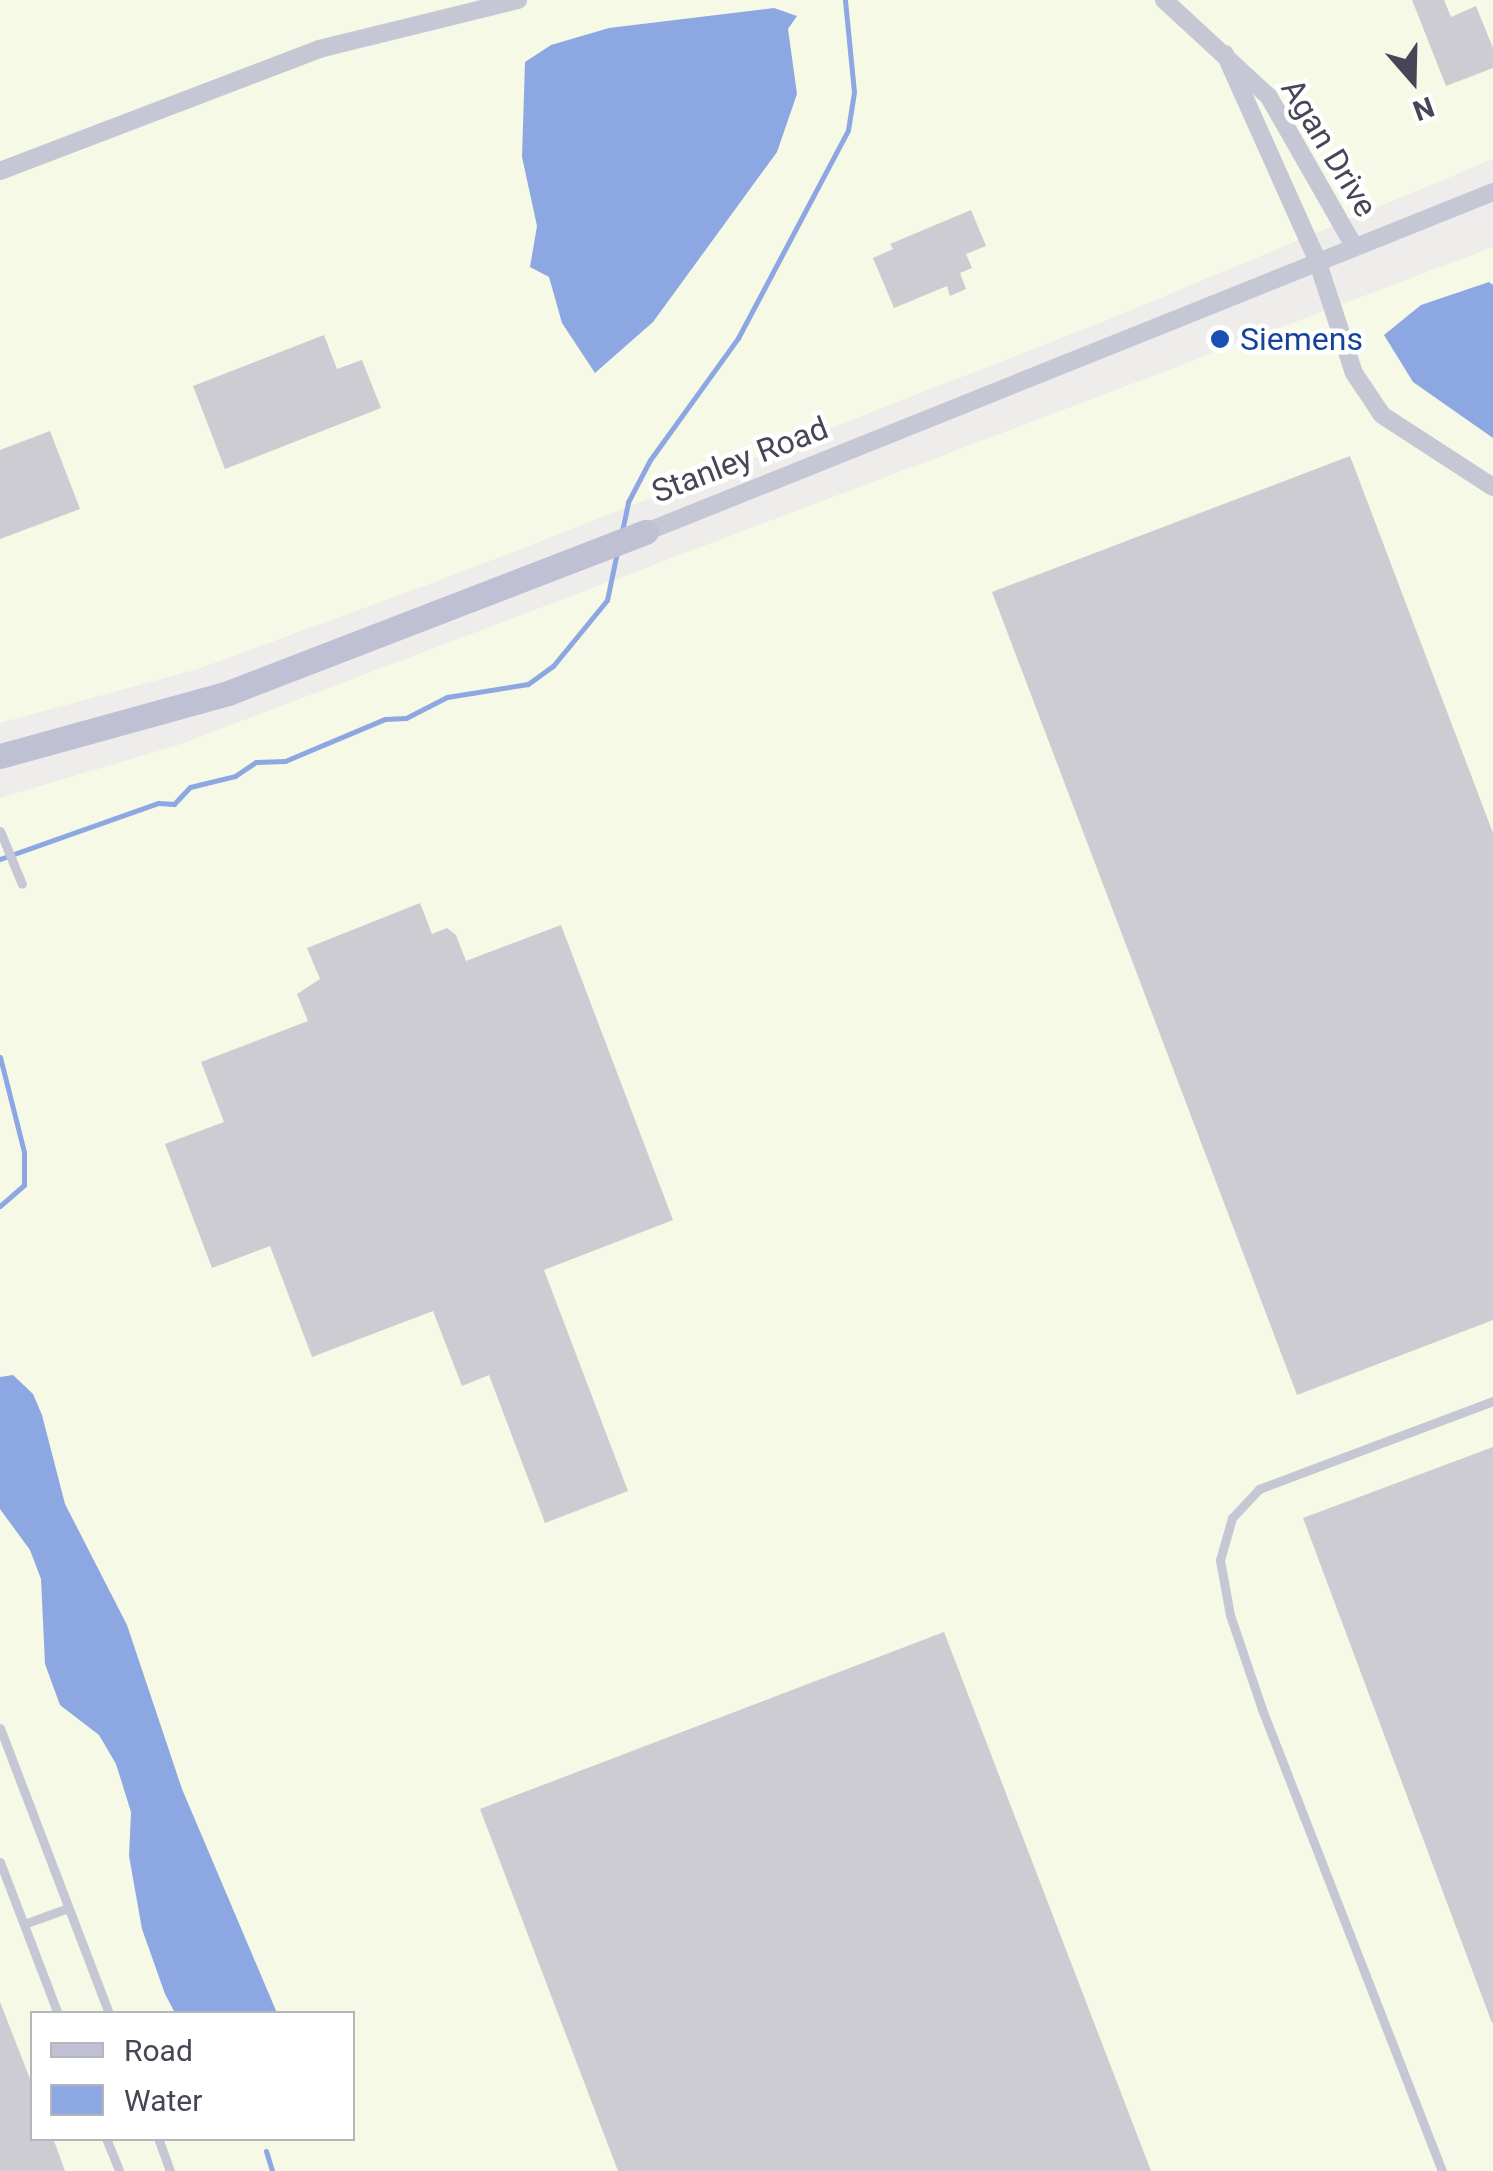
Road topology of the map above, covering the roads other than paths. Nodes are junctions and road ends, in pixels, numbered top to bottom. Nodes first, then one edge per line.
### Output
1 (518, 0) edge
2 (1164, 0) edge
3 (1225, 54) junction
4 (0, 171) edge
5 (1493, 192) edge
6 (1354, 246) junction
7 (1317, 260) junction
8 (1493, 487) edge
9 (646, 532) joint
10 (0, 756) edge
11 (0, 831) edge
12 (22, 884) dead end
13 (1493, 1402) edge
14 (0, 1728) edge
15 (0, 1862) edge
16 (68, 1908) junction
17 (24, 1924) junction
18 (57, 2011) edge
19 (108, 2011) edge
20 (107, 2141) edge
21 (159, 2141) edge
22 (118, 2171) edge
23 (170, 2171) edge
24 (1442, 2171) edge

1 - 4 street
2 - 3 street, Agan Drive
3 - 6 street, Agan Drive
3 - 7 street
5 - 6 street, Stanley Road
6 - 7 street, Stanley Road
7 - 8 street
7 - 9 street, Stanley Road
9 - 10 street, Stanley Road
11 - 12 lane
13 - 24 lane
14 - 16 lane
15 - 17 lane
16 - 17 lane
16 - 19 lane
17 - 18 lane
20 - 22 lane
21 - 23 lane

